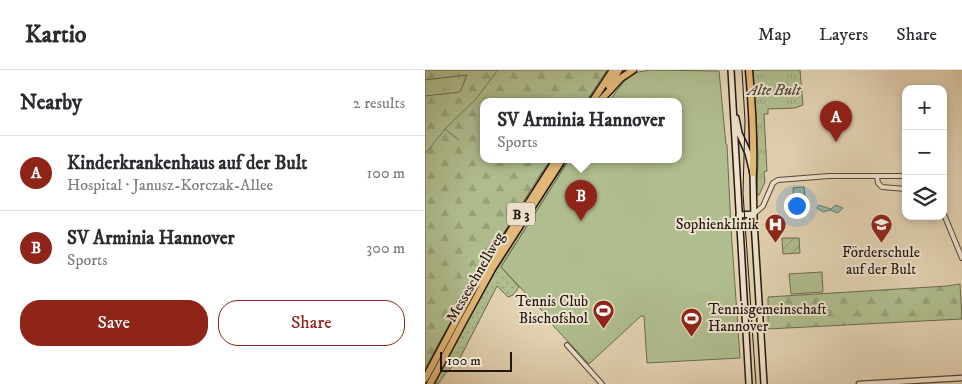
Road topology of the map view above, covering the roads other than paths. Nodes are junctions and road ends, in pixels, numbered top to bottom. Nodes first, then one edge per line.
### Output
1 (613, 70) edge
2 (619, 70) edge
3 (633, 70) edge
4 (731, 70) edge
5 (749, 70) edge
6 (595, 98) edge
7 (602, 98) edge
8 (603, 98) edge
9 (733, 108) junction
10 (553, 163) edge
11 (560, 163) edge
12 (753, 172) junction
13 (902, 176) edge
14 (877, 177) junction
15 (902, 189) edge
16 (754, 214) junction
17 (739, 215) junction
18 (946, 220) edge
19 (962, 258) edge
20 (567, 345) dead end
21 (962, 378) edge
22 (425, 379) edge
23 (750, 383) edge
24 (430, 384) edge
25 (603, 384) edge
26 (764, 384) edge
27 (859, 384) edge

1 - 6 highway
2 - 7 highway
3 - 8 highway
4 - 9 main road
5 - 12 highway
9 - 12 main road
9 - 17 main road
10 - 22 highway, Messeschnellweg / B 3
11 - 24 highway, Messeschnellweg / B 3
12 - 16 main road
13 - 14 street
14 - 15 street
14 - 16 street
16 - 17 main road
16 - 26 main road
17 - 23 main road
18 - 19 street
20 - 25 street
21 - 27 street

